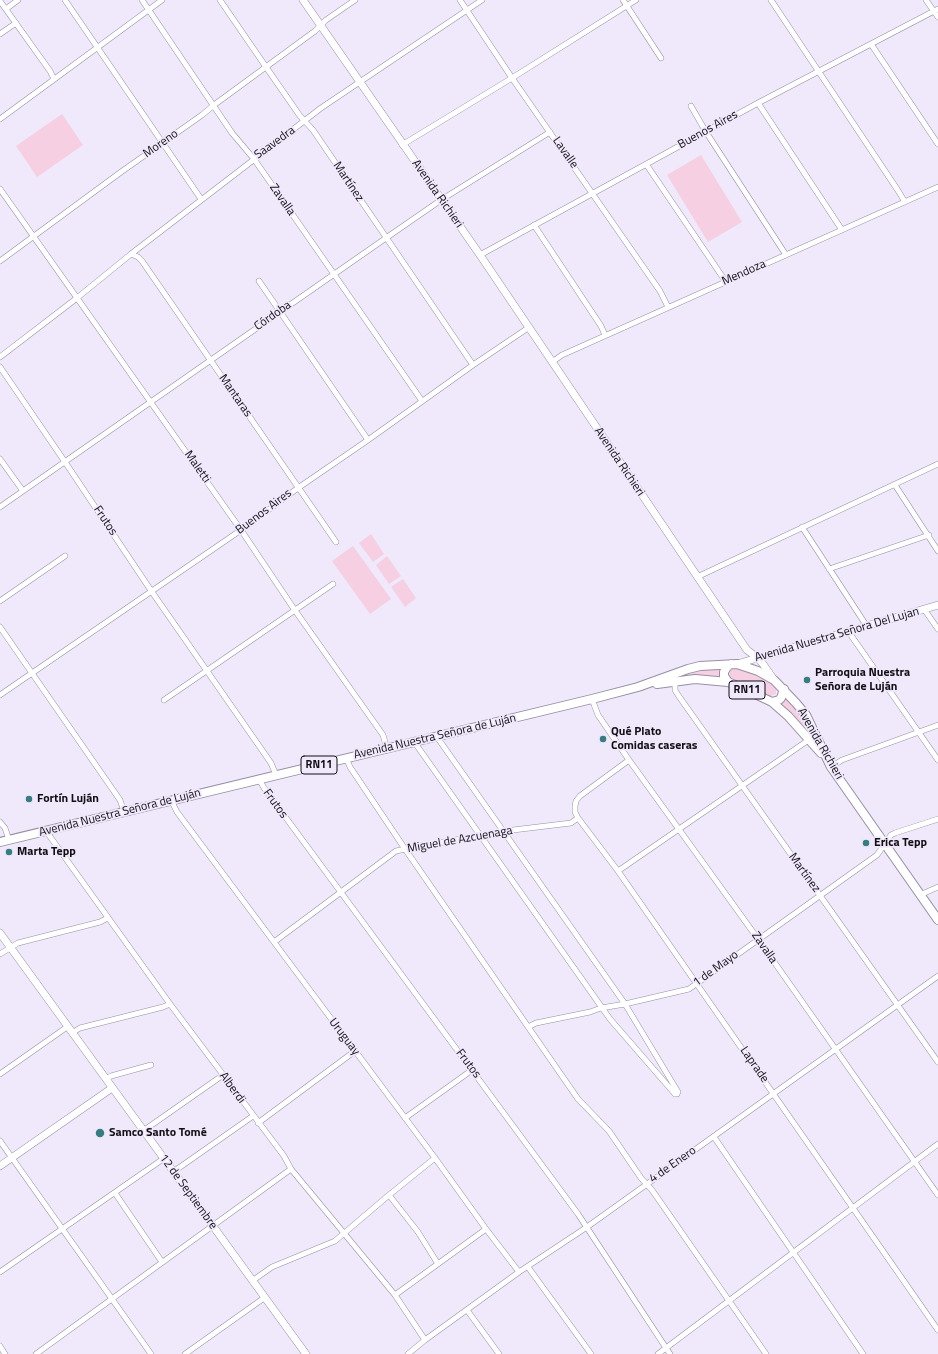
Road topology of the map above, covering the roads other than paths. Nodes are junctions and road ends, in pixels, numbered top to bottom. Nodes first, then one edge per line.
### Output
1 (18, 0) edge
2 (65, 0) edge
3 (142, 0) edge
4 (162, 0) edge
5 (220, 0) edge
6 (303, 0) edge
7 (355, 0) edge
8 (460, 0) edge
9 (482, 0) edge
10 (623, 0) edge
11 (636, 0) edge
12 (771, 0) edge
13 (926, 0) edge
14 (0, 1) edge
15 (627, 6) junction
16 (6, 9) junction
17 (149, 10) junction
18 (467, 10) junction
19 (936, 10) edge
20 (938, 17) edge
21 (16, 23) junction
22 (320, 25) junction
23 (0, 34) edge
24 (871, 44) junction
25 (98, 47) junction
26 (661, 58) dead end
27 (266, 67) junction
28 (819, 71) junction
29 (54, 78) junction
30 (512, 78) junction
31 (359, 82) junction
32 (758, 103) junction
33 (214, 105) junction
34 (691, 106) dead end
35 (0, 119) edge
36 (305, 122) junction
37 (550, 132) junction
38 (706, 132) junction
39 (162, 143) junction
40 (938, 144) edge
41 (402, 145) junction
42 (254, 159) junction
43 (646, 164) junction
44 (938, 187) edge
45 (0, 189) edge
46 (592, 193) junction
47 (202, 200) junction
48 (441, 200) junction
49 (905, 202) junction
50 (534, 225) junction
51 (842, 230) junction
52 (34, 236) junction
53 (386, 238) junction
54 (131, 254) junction
55 (480, 255) junction
56 (786, 255) junction
57 (0, 261) edge
58 (334, 274) junction
59 (259, 281) dead end
60 (726, 282) junction
61 (77, 298) junction
62 (668, 307) junction
63 (280, 311) junction
64 (528, 328) junction
65 (605, 335) junction
66 (0, 357) edge
67 (210, 361) junction
68 (552, 362) junction
69 (473, 365) junction
70 (0, 367) edge
71 (151, 401) junction
72 (422, 401) junction
73 (368, 440) junction
74 (0, 459) edge
75 (65, 462) junction
76 (938, 464) edge
77 (895, 485) junction
78 (298, 488) junction
79 (23, 491) junction
80 (0, 507) edge
81 (802, 527) junction
82 (241, 530) junction
83 (928, 535) junction
84 (336, 542) dead end
85 (936, 542) edge
86 (938, 551) edge
87 (65, 556) dead end
88 (830, 569) junction
89 (697, 577) junction
90 (332, 584) dead end
91 (152, 592) junction
92 (0, 601) edge
93 (938, 605) edge
94 (294, 609) junction
95 (924, 609) junction
96 (866, 625) junction
97 (0, 627) edge
98 (938, 629) edge
99 (848, 631) junction
100 (758, 658) junction
101 (734, 664) junction
102 (207, 670) junction
103 (32, 674) junction
104 (774, 680) junction
105 (675, 682) junction
106 (728, 682) junction
107 (638, 687) junction
108 (784, 690) junction
109 (0, 695) edge
110 (164, 700) dead end
111 (592, 700) junction
112 (772, 702) junction
113 (938, 725) edge
114 (919, 732) junction
115 (437, 737) junction
116 (810, 739) junction
117 (415, 743) junction
118 (387, 749) junction
119 (346, 758) junction
120 (629, 760) junction
121 (938, 760) edge
122 (830, 765) junction
123 (276, 775) junction
124 (259, 779) junction
125 (742, 786) junction
126 (171, 800) junction
127 (124, 811) junction
128 (578, 818) junction
129 (938, 819) edge
130 (0, 822) edge
131 (679, 829) junction
132 (46, 831) junction
133 (504, 832) junction
134 (480, 836) junction
135 (10, 840) junction
136 (0, 842) edge
137 (885, 845) junction
138 (405, 849) junction
139 (618, 871) junction
140 (938, 887) edge
141 (340, 892) junction
142 (821, 895) junction
143 (920, 895) junction
144 (108, 918) junction
145 (938, 920) edge
146 (0, 933) edge
147 (758, 939) junction
148 (274, 942) junction
149 (10, 947) junction
150 (0, 954) edge
151 (938, 976) edge
152 (696, 983) junction
153 (170, 1004) junction
154 (625, 1004) junction
155 (898, 1006) junction
156 (601, 1008) junction
157 (528, 1027) junction
158 (70, 1030) junction
159 (835, 1050) junction
160 (355, 1051) junction
161 (938, 1062) edge
162 (150, 1065) dead end
163 (472, 1070) junction
164 (0, 1074) edge
165 (223, 1075) junction
166 (106, 1079) junction
167 (112, 1088) junction
168 (774, 1094) junction
169 (253, 1116) junction
170 (405, 1118) junction
171 (258, 1123) junction
172 (143, 1131) junction
173 (714, 1137) junction
174 (0, 1141) edge
175 (938, 1144) edge
176 (12, 1158) junction
177 (435, 1158) junction
178 (163, 1159) junction
179 (915, 1162) junction
180 (0, 1166) edge
181 (291, 1169) junction
182 (174, 1172) junction
183 (646, 1184) junction
184 (115, 1193) junction
185 (389, 1195) junction
186 (938, 1195) edge
187 (853, 1208) junction
188 (212, 1226) junction
189 (587, 1227) junction
190 (63, 1229) junction
191 (486, 1229) junction
192 (344, 1234) junction
193 (793, 1253) junction
194 (162, 1262) junction
195 (438, 1264) junction
196 (528, 1267) junction
197 (0, 1272) edge
198 (520, 1272) junction
199 (252, 1281) junction
200 (395, 1295) junction
201 (264, 1298) junction
202 (113, 1299) junction
203 (729, 1302) junction
204 (467, 1310) junction
205 (938, 1330) edge
206 (425, 1340) junction
207 (0, 1346) edge
208 (666, 1348) junction
209 (6, 1354) edge
210 (36, 1354) edge
211 (151, 1354) edge
212 (185, 1354) edge
213 (306, 1354) edge
214 (408, 1354) edge
215 (499, 1354) edge
216 (591, 1354) edge
217 (658, 1354) edge
218 (670, 1354) edge
219 (766, 1354) edge
220 (863, 1354) edge

1 - 16 street
2 - 25 street
3 - 17 street, Zavalla
4 - 17 street
5 - 27 street, Martínez
6 - 22 street, Avenida Richieri
7 - 22 street, Moreno
8 - 18 street, Lavalle
9 - 18 street, Saavedra
10 - 15 street
11 - 15 street
12 - 28 street
13 - 19 street
14 - 16 street
15 - 26 street
15 - 30 street
16 - 21 street
17 - 25 street
17 - 33 street, Zavalla
18 - 30 street, Lavalle
18 - 31 street, Saavedra
19 - 20 street
19 - 24 street, Buenos Aires
21 - 23 street
21 - 29 street
22 - 27 street, Moreno
22 - 31 street, Avenida Richieri
24 - 28 street, Buenos Aires
24 - 40 street
25 - 29 street
25 - 39 street
27 - 33 street, Moreno
27 - 36 street, Martínez
28 - 32 street, Buenos Aires
28 - 49 street
29 - 35 street
30 - 37 street, Lavalle
30 - 41 street
31 - 36 street, Saavedra
31 - 41 street, Avenida Richieri
32 - 38 street, Buenos Aires
32 - 51 street
33 - 39 street, Moreno
33 - 42 street, Zavalla
34 - 38 street
36 - 42 street, Saavedra
36 - 53 street, Martínez
37 - 46 street, Lavalle
37 - 48 street, Córdoba
38 - 43 street, Buenos Aires
38 - 56 street
39 - 47 street
39 - 52 street, Moreno
41 - 48 street, Avenida Richieri
42 - 47 street, Saavedra
42 - 58 street, Zavalla
43 - 46 street, Buenos Aires
43 - 60 street
44 - 49 street, Mendoza
45 - 52 street, Maletti
46 - 50 street, Buenos Aires
46 - 62 street, Lavalle
47 - 54 street, Saavedra
48 - 53 street, Córdoba
48 - 55 street, Avenida Richieri
49 - 51 street, Mendoza
50 - 55 street, Buenos Aires
50 - 65 street
51 - 56 street, Mendoza
52 - 57 street, Moreno
52 - 61 street, Maletti
53 - 58 street, Córdoba
53 - 69 street, Martínez
54 - 61 street, Saavedra
54 - 67 street, Mantaras
55 - 64 street, Avenida Richieri
56 - 60 street, Mendoza
58 - 63 street, Córdoba
58 - 72 street, Zavalla
59 - 63 street
60 - 62 street, Mendoza
61 - 66 street, Saavedra
61 - 71 street, Maletti
62 - 65 street, Mendoza
63 - 67 street, Córdoba
63 - 73 street
64 - 68 street, Avenida Richieri
64 - 69 street, Buenos Aires
65 - 68 street, Mendoza
67 - 71 street, Córdoba
67 - 78 street, Mantaras
68 - 89 street, Avenida Richieri
69 - 72 street, Buenos Aires
70 - 75 street, Frutos
71 - 75 street, Córdoba
71 - 82 street, Maletti
72 - 73 street, Buenos Aires
73 - 78 street, Buenos Aires
74 - 79 street
75 - 79 street, Córdoba
75 - 91 street, Frutos
76 - 77 street
77 - 81 street
77 - 83 street
78 - 82 street, Buenos Aires
78 - 84 street, Mantaras
79 - 80 street, Córdoba
81 - 88 street
81 - 89 street
82 - 91 street, Buenos Aires
82 - 94 street, Maletti
83 - 85 street
83 - 88 street
85 - 86 street
87 - 92 street
88 - 96 street
89 - 100 street, Avenida Richieri
90 - 94 street
91 - 102 street, Frutos
91 - 103 street, Buenos Aires
93 - 95 street, Avenida Nuestra Señora Del Lujan
94 - 102 street
94 - 118 street, Maletti
95 - 96 street, Avenida Nuestra Señora Del Lujan
95 - 98 street
96 - 99 street, Avenida Nuestra Señora Del Lujan
97 - 103 street
99 - 100 street, Avenida Nuestra Señora Del Lujan
99 - 114 street
100 - 101 street, Avenida Nuestra Señora Del Lujan
100 - 104 street, Avenida Richieri
101 - 104 main road, Avenida Nuestra Señora de Luján / RN11
101 - 106 main road, RN11
101 - 107 main road, Avenida Nuestra Señora de Luján / RN11
102 - 110 street
102 - 123 street, Frutos
103 - 109 street, Buenos Aires
103 - 127 street
104 - 108 main road, Avenida Richieri / RN11
105 - 106 main road, RN11
105 - 107 main road, RN11
105 - 125 street, Martínez
106 - 112 main road, RN11
107 - 111 main road, Avenida Nuestra Señora de Luján / RN11
108 - 112 main road, RN11
108 - 122 main road, Avenida Richieri / RN11
111 - 115 main road, Avenida Nuestra Señora de Luján / RN11
111 - 120 street, Zavalla
112 - 116 main road, RN11
113 - 114 street
114 - 121 street
114 - 122 street
115 - 117 main road, Avenida Nuestra Señora de Luján / RN11
115 - 133 street
116 - 122 main road, RN11
116 - 125 street
117 - 118 main road, Avenida Nuestra Señora de Luján / RN11
117 - 134 street
118 - 119 main road, Avenida Nuestra Señora de Luján / RN11
119 - 123 main road, Avenida Nuestra Señora de Luján / RN11
119 - 138 street
120 - 128 street
120 - 131 street, Zavalla
122 - 137 main road, Avenida Richieri / RN11
123 - 124 main road, Avenida Nuestra Señora de Luján / RN11
124 - 126 main road, Avenida Nuestra Señora de Luján / RN11
124 - 141 street, Frutos
125 - 131 street
125 - 142 street, Martínez
126 - 127 main road, Avenida Nuestra Señora de Luján / RN11
126 - 148 street, Uruguay
127 - 132 main road, Avenida Nuestra Señora de Luján / RN11
128 - 133 street, Miguel de Azcuenaga
128 - 139 street, Laprade
129 - 137 street, 1 de Mayo
130 - 135 street
131 - 139 street
131 - 147 street, Zavalla
132 - 135 main road, Avenida Nuestra Señora de Luján / RN11
132 - 144 street, Alberdi
133 - 134 street, Miguel de Azcuenaga
133 - 154 street
134 - 138 street, Miguel de Azcuenaga
134 - 156 street
135 - 136 main road, Avenida Nuestra Señora de Luján / RN11
137 - 142 street, 1 de Mayo
137 - 143 main road, Avenida Richieri / RN11
138 - 141 street, Miguel de Azcuenaga
138 - 157 street
139 - 152 street, Laprade
140 - 143 street
141 - 148 street, Miguel de Azcuenaga
141 - 163 street, Frutos
142 - 147 street, 1 de Mayo
142 - 155 street, Martínez
143 - 145 main road, Avenida Richieri / RN11
144 - 149 street
144 - 153 street, Alberdi
146 - 149 street, 12 de Septiembre
147 - 152 street, 1 de Mayo
147 - 159 street, Zavalla
148 - 160 street, Uruguay
149 - 150 street
149 - 158 street, 12 de Septiembre
151 - 155 street, 4 de Enero
152 - 154 street, 1 de Mayo
152 - 168 street, Laprade
153 - 158 street
153 - 165 street, Alberdi
154 - 156 street, 1 de Mayo
154 - 156 street
155 - 159 street, 4 de Enero
155 - 161 street, Martínez
156 - 157 street, 1 de Mayo
157 - 183 street
158 - 164 street
158 - 166 street, 12 de Septiembre
159 - 168 street, 4 de Enero
159 - 179 street, Zavalla
160 - 170 street, Uruguay
160 - 171 street
162 - 166 street
163 - 170 street
163 - 189 street, Frutos
165 - 169 street, Alberdi
165 - 172 street
166 - 167 street, 12 de Septiembre
167 - 172 street, 12 de Septiembre
167 - 176 street
168 - 173 street, 4 de Enero
168 - 187 street, Laprade
169 - 171 street, Alberdi
169 - 182 street
170 - 177 street, Uruguay
171 - 181 street, Alberdi
172 - 178 street, 12 de Septiembre
173 - 183 street, 4 de Enero
173 - 193 street
174 - 176 street
175 - 179 street
176 - 180 street
176 - 190 street
177 - 185 street
177 - 191 street, Uruguay
178 - 182 street, 12 de Septiembre
178 - 184 street
179 - 186 street, Zavalla
179 - 187 street
181 - 188 street
181 - 192 street, Alberdi
182 - 188 street, 12 de Septiembre
183 - 189 street, 4 de Enero
183 - 203 street
184 - 190 street
184 - 194 street
185 - 192 street
185 - 195 street
187 - 193 street
187 - 205 street, Laprade
188 - 194 street
188 - 199 street, 12 de Septiembre
189 - 196 street, 4 de Enero
189 - 208 street, Frutos
190 - 197 street
190 - 202 street
191 - 195 street
191 - 198 street, Uruguay
192 - 199 street
192 - 200 street, Alberdi
193 - 203 street
193 - 220 street
194 - 202 street
195 - 200 street
196 - 198 street, 4 de Enero
196 - 216 street
198 - 204 street, 4 de Enero
199 - 201 street, 12 de Septiembre
200 - 206 street, Alberdi
201 - 212 street
201 - 213 street, 12 de Septiembre
202 - 210 street
202 - 211 street
203 - 208 street
203 - 219 street
204 - 206 street, 4 de Enero
204 - 215 street
206 - 214 street, 4 de Enero
207 - 209 street
208 - 217 street
208 - 218 street, Frutos

